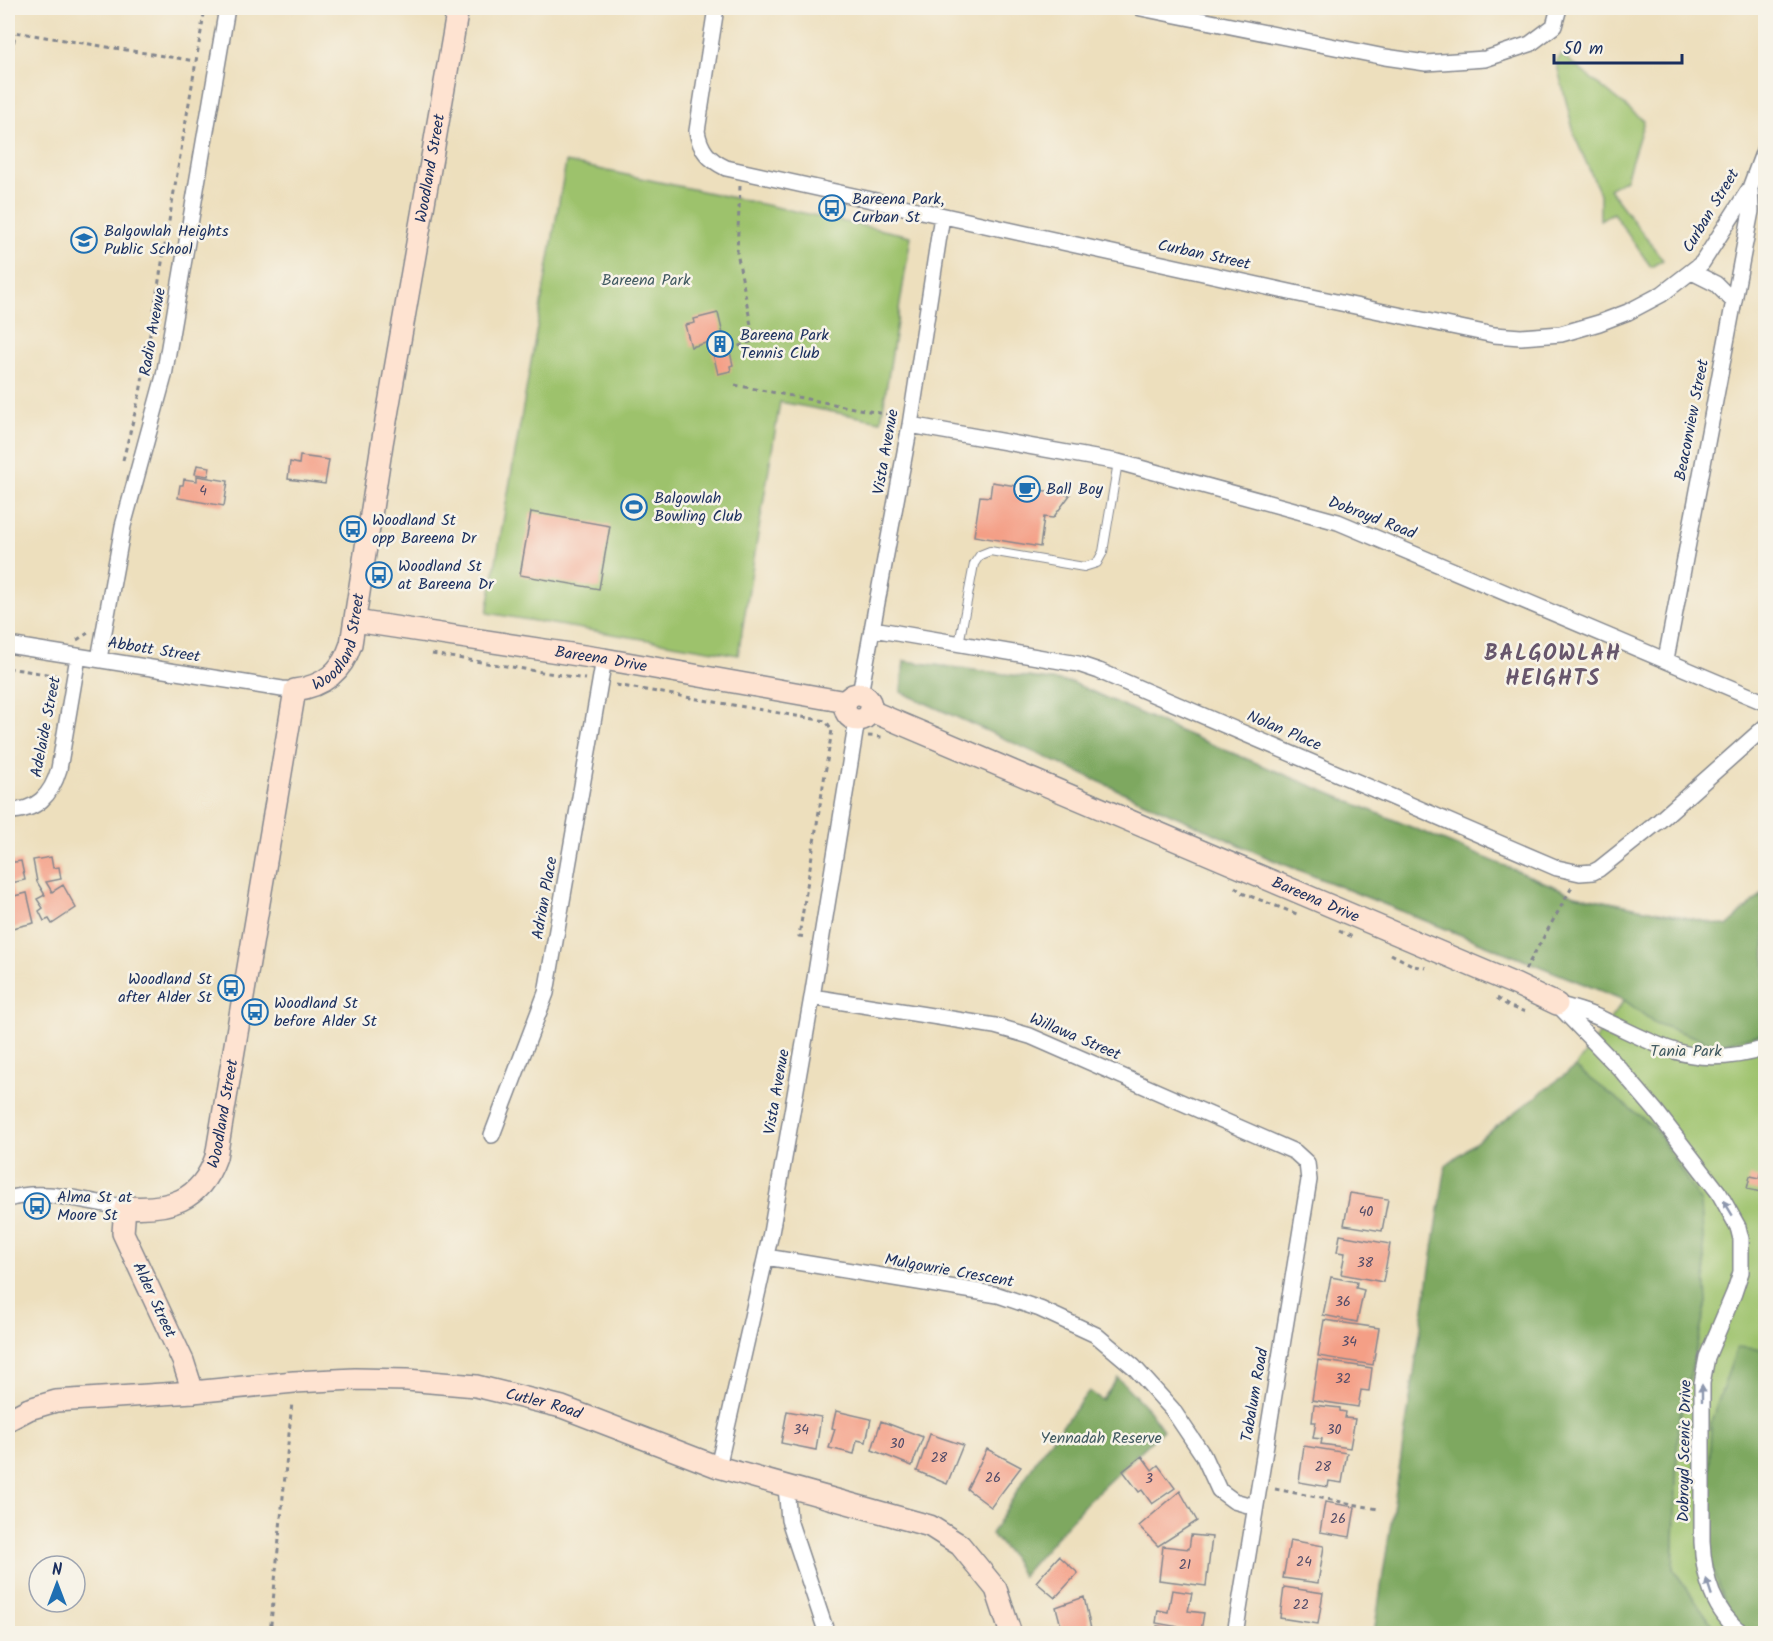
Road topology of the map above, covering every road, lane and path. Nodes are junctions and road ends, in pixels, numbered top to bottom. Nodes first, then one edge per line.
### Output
1 (205, 8) edge
2 (227, 8) edge
3 (458, 8) edge
4 (716, 8) edge
5 (1141, 8) edge
6 (1559, 8) edge
7 (8, 31) edge
8 (15, 32) junction
9 (196, 62) junction
10 (217, 65) junction
11 (8, 78) edge
12 (1766, 145) edge
13 (740, 184) dead end
14 (1750, 188) junction
15 (942, 216) junction
16 (1692, 272) junction
17 (1733, 301) junction
18 (765, 337) dead end
19 (754, 341) junction
20 (730, 349) dead end
21 (735, 384) dead end
22 (910, 425) junction
23 (123, 461) dead end
24 (1118, 462) junction
25 (356, 621) junction
26 (873, 629) junction
27 (88, 633) dead end
28 (86, 643) dead end
29 (959, 644) junction
30 (8, 645) edge
31 (429, 653) dead end
32 (78, 657) junction
33 (99, 659) junction
34 (604, 659) junction
35 (1666, 659) junction
36 (8, 668) edge
37 (64, 676) dead end
38 (600, 682) junction
39 (295, 690) junction
40 (1766, 703) edge
41 (859, 707) junction
42 (824, 716) dead end
43 (807, 717) junction
44 (1766, 726) edge
45 (831, 779) dead end
46 (824, 780) junction
47 (8, 811) edge
48 (1580, 873) junction
49 (821, 939) junction
50 (1517, 985) junction
51 (812, 997) junction
52 (1557, 1004) junction
53 (1624, 1031) junction
54 (1766, 1048) edge
55 (1609, 1058) junction
56 (492, 1135) dead end
57 (1306, 1163) joint
58 (8, 1199) edge
59 (125, 1207) junction
60 (766, 1257) junction
61 (193, 1392) junction
62 (293, 1396) dead end
63 (8, 1420) edge
64 (718, 1467) junction
65 (1258, 1486) junction
66 (786, 1487) junction
67 (1255, 1507) junction
68 (1378, 1509) dead end
69 (270, 1634) edge
70 (827, 1634) edge
71 (1011, 1634) edge
72 (1236, 1634) edge
73 (1743, 1634) edge

1 - 9 path
2 - 10 street, Radio Avenue
3 - 25 street, Woodland Street
4 - 15 street, Curban Street
5 - 6 street
7 - 8 path
8 - 9 path
8 - 11 path
9 - 10 path
9 - 23 path
10 - 33 street, Radio Avenue
12 - 14 street, Curban Street
13 - 19 path
14 - 16 street, Curban Street
14 - 17 street, Beaconview Street
15 - 16 street, Curban Street
15 - 22 street, Vista Avenue
16 - 17 street
17 - 35 street, Beaconview Street
18 - 19 path
19 - 20 path
21 - 22 path
22 - 24 street, Dobroyd Road
22 - 26 street, Vista Avenue
24 - 29 lane
24 - 35 street, Dobroyd Road
25 - 34 street, Bareena Drive
25 - 39 street, Woodland Street
26 - 29 street, Nolan Place
26 - 41 street, Vista Avenue
27 - 28 path
29 - 48 street, Nolan Place
30 - 32 street, Abbott Street
31 - 38 path
32 - 33 street, Abbott Street
32 - 47 street, Adelaide Street
33 - 39 street, Abbott Street
34 - 38 street, Adrian Place
34 - 41 street, Bareena Drive
35 - 40 street, Dobroyd Road
36 - 37 path
38 - 43 path
38 - 56 street, Adrian Place
39 - 59 street, Woodland Street
41 - 49 street, Vista Avenue
41 - 50 street, Bareena Drive
42 - 43 path
43 - 46 path
44 - 48 street
45 - 46 path
46 - 49 path
48 - 50 path
49 - 51 street, Vista Avenue
50 - 52 street, Bareena Drive
51 - 57 street, Willawa Street
51 - 60 street, Vista Avenue
52 - 53 street, Bareena Drive
52 - 55 street, Dobroyd Scenic Drive
53 - 54 street, Bareena Drive
53 - 55 street
73 -> 55 street, Dobroyd Scenic Drive
57 - 65 street, Tabalum Road
58 - 59 street
59 - 61 street, Alder Street
60 - 64 street, Vista Avenue
60 - 67 street, Mulgowrie Crescent
61 - 63 street, Cutler Road
61 - 64 street, Cutler Road
62 - 69 path
64 - 66 street, Cutler Road
65 - 67 street, Tabalum Road
65 - 68 path
66 - 70 street
66 - 71 street, Cutler Road
67 - 72 street, Tabalum Road

